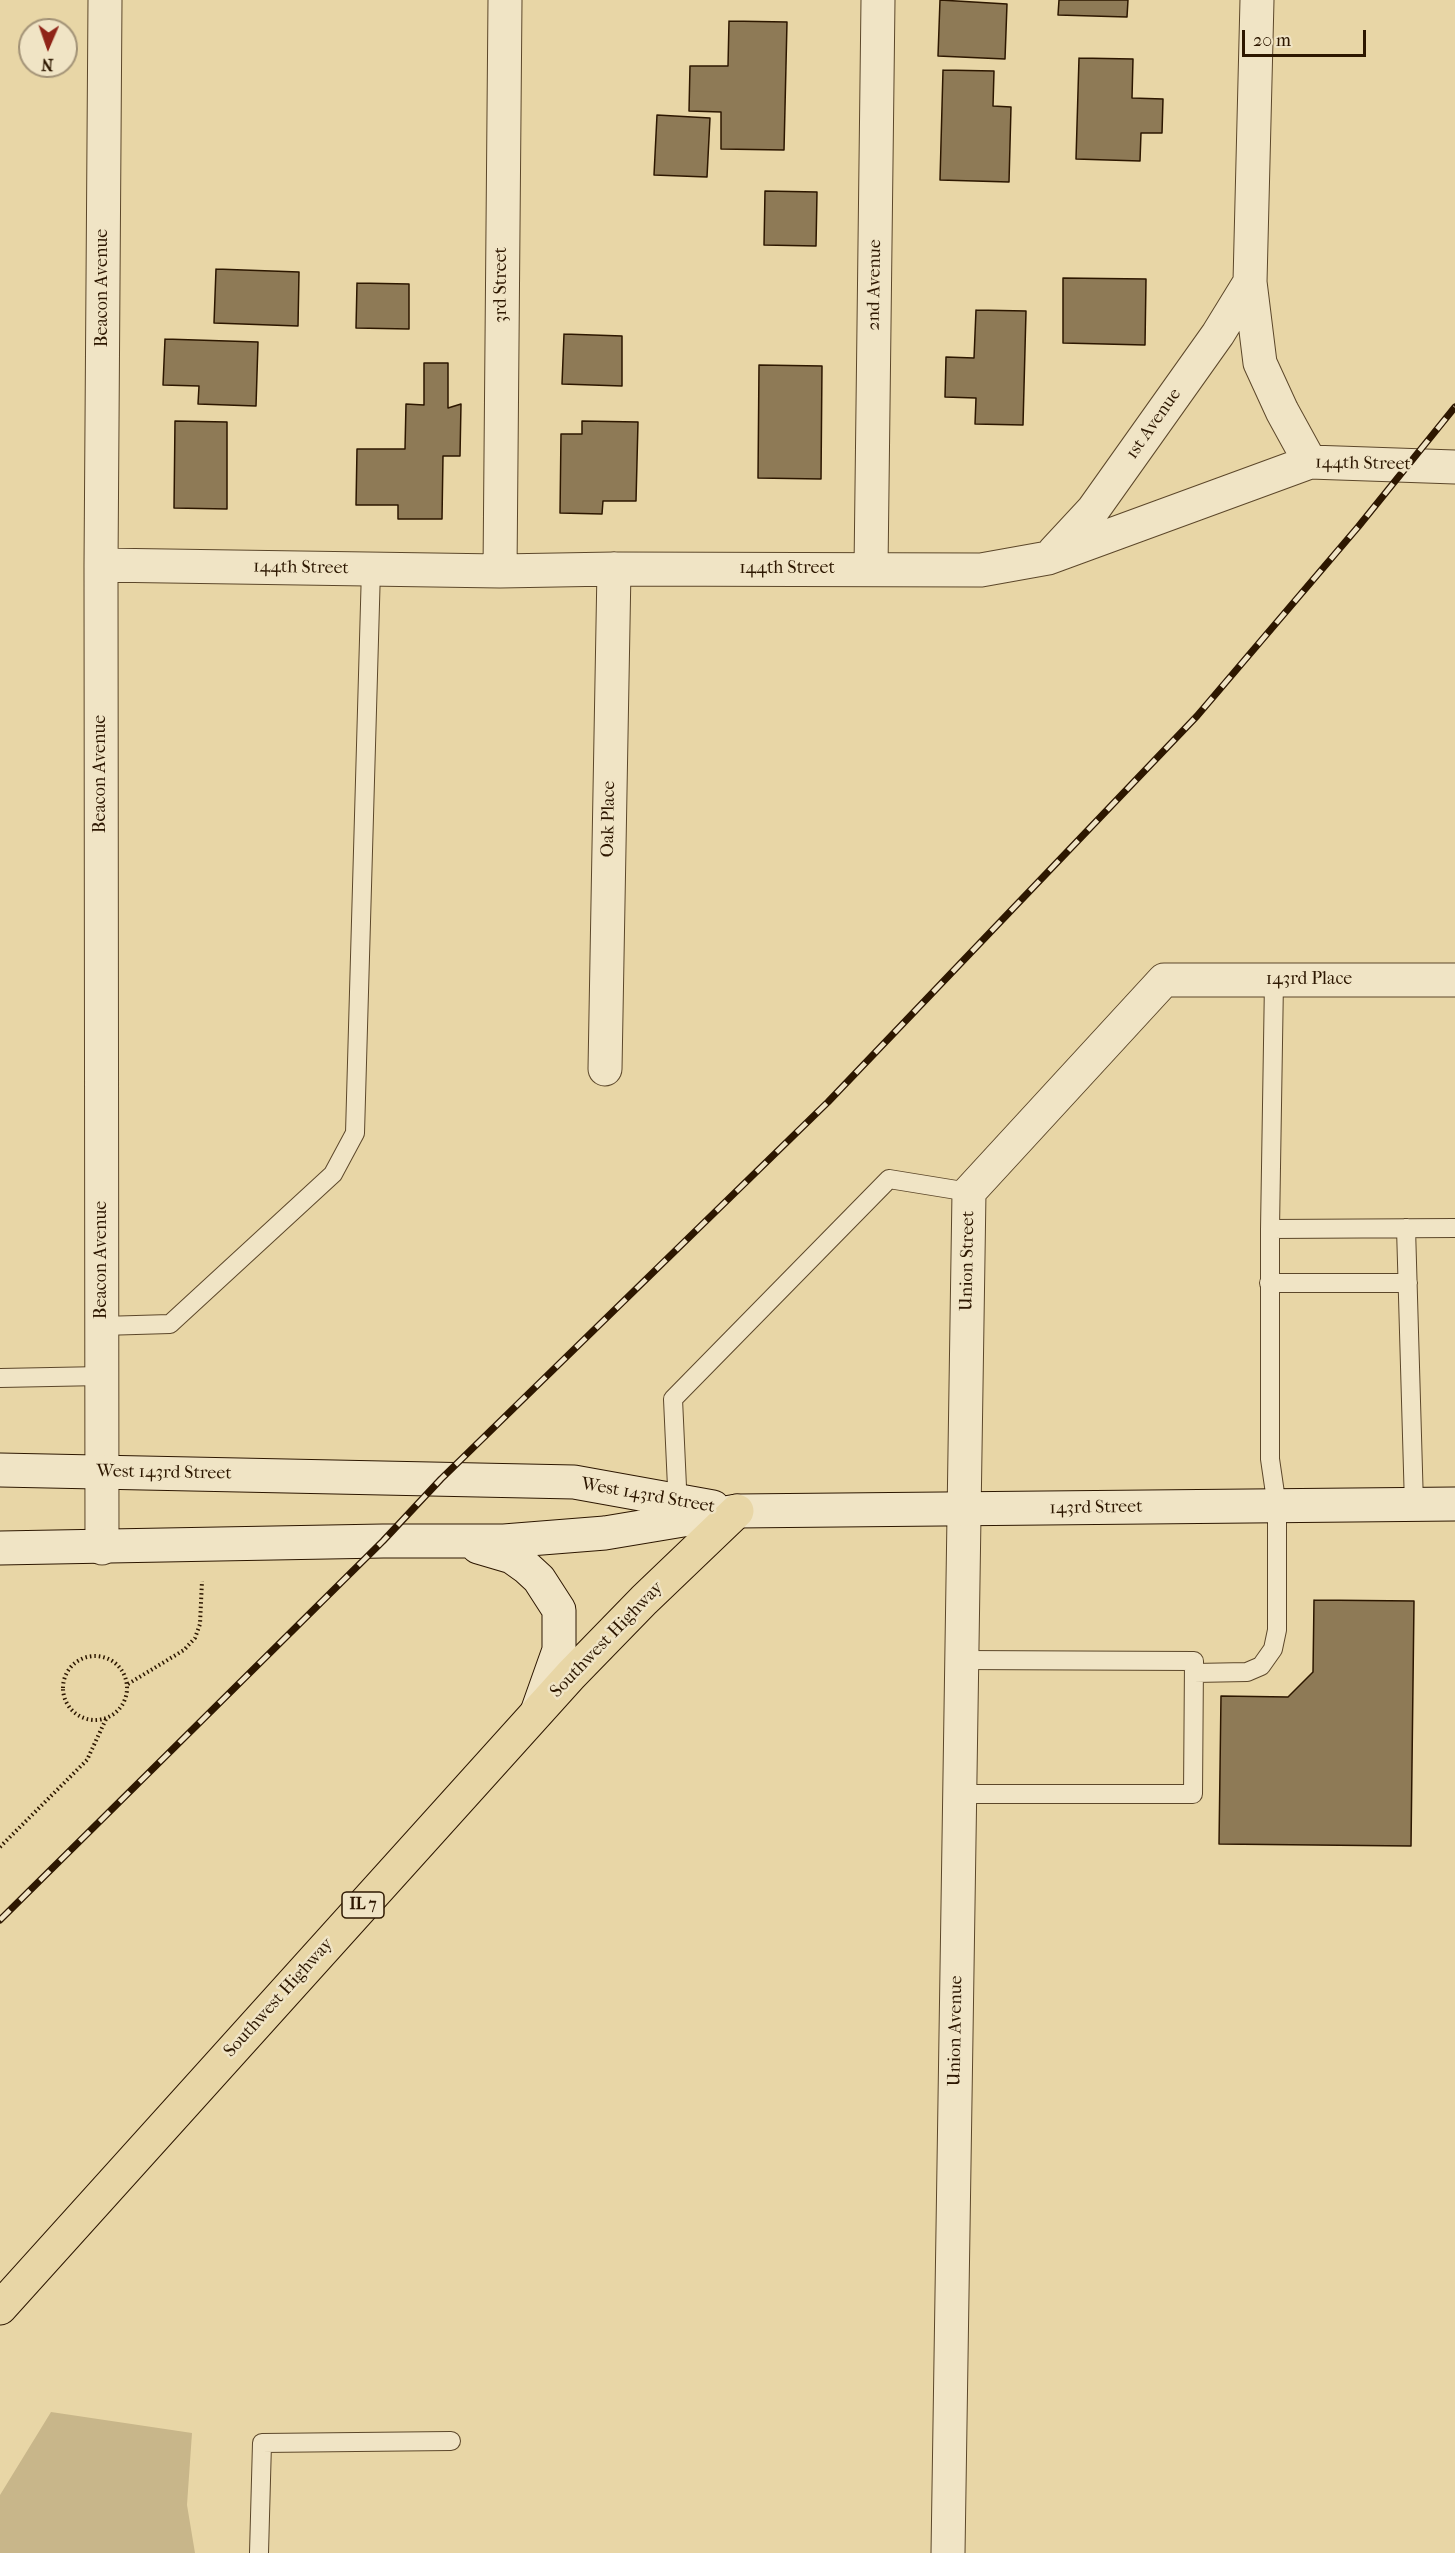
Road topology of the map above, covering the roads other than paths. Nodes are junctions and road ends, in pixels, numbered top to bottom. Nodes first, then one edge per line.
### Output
1 (105, 0) edge
2 (504, 0) edge
3 (878, 0) edge
4 (1257, 0) edge
5 (1250, 282) junction
6 (1310, 462) junction
7 (1455, 467) edge
8 (1048, 558) junction
9 (100, 565) junction
10 (371, 569) junction
11 (614, 569) junction
12 (871, 569) junction
13 (500, 571) junction
14 (1164, 980) joint
15 (1455, 980) edge
16 (1274, 981) junction
17 (605, 1069) dead end
18 (969, 1192) junction
19 (1406, 1228) junction
20 (1455, 1228) edge
21 (1270, 1229) junction
22 (1269, 1283) junction
23 (1408, 1283) junction
24 (102, 1326) junction
25 (102, 1376) junction
26 (0, 1378) edge
27 (0, 1470) edge
28 (103, 1472) junction
29 (1414, 1504) junction
30 (1455, 1504) edge
31 (1277, 1507) junction
32 (965, 1510) junction
33 (678, 1511) junction
34 (737, 1511) junction
35 (444, 1541) junction
36 (0, 1548) edge
37 (102, 1548) junction
38 (962, 1660) junction
39 (1194, 1672) junction
40 (536, 1713) junction
41 (960, 1794) junction
42 (0, 2308) edge
43 (451, 2441) dead end
44 (259, 2553) edge
45 (948, 2553) edge

1 - 9 street, Beacon Avenue
2 - 13 street, 3rd Street
3 - 12 street, 2nd Avenue
4 - 5 street
5 - 6 street
5 - 8 street, 1st Avenue
6 - 7 street, 144th Street
6 - 8 street, 144th Street
8 - 12 street, 144th Street
9 - 10 street, 144th Street
9 - 24 street, Beacon Avenue
10 - 13 street, 144th Street
10 - 24 lane
11 - 12 street, 144th Street
11 - 13 street, 144th Street
11 - 17 street, Oak Place
14 - 16 street, 143rd Place
14 - 18 street, Union Street
15 - 16 street, 143rd Place
16 - 21 lane
18 - 32 street, Union Street
18 - 33 lane
19 - 20 lane
19 - 21 lane
19 - 23 lane
21 - 22 lane
22 - 23 lane
22 - 31 lane
23 - 29 lane
24 - 25 street, Beacon Avenue
25 - 26 lane
25 - 28 street, Beacon Avenue
27 - 28 street, West 143rd Street
28 - 33 street, West 143rd Street
28 - 37 street, Beacon Avenue
29 - 30 street, 143rd Street
29 - 31 street, 143rd Street
31 - 32 street, 143rd Street
31 - 39 lane
32 - 34 street, 143rd Street
32 - 38 street, Union Avenue
33 - 34 street, West 143rd Street
33 - 35 street, West 143rd Street
34 - 40 main road, Southwest Highway / IL 7
35 - 37 street, West 143rd Street
35 - 40 street
36 - 37 street, West 143rd Street
38 - 39 lane
38 - 41 street, Union Avenue
39 - 41 lane
40 - 42 main road, Southwest Highway / IL 7
41 - 45 street, Union Avenue
43 - 44 lane

